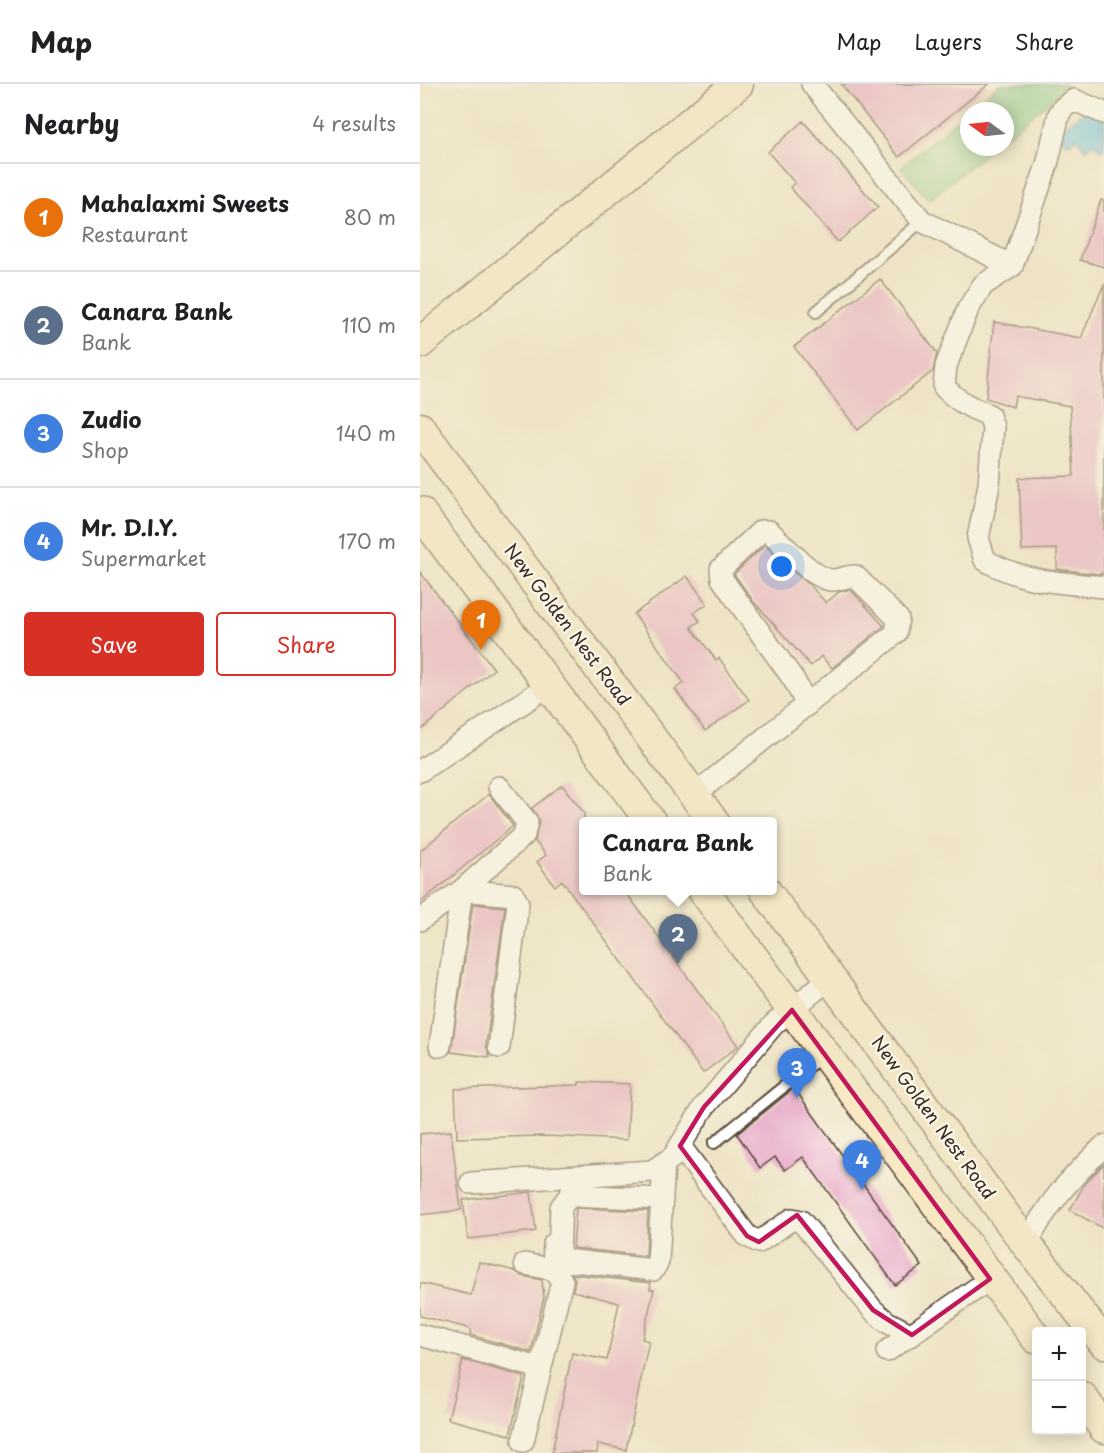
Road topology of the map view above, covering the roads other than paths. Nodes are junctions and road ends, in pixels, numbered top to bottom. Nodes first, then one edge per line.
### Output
1 (812, 84) edge
2 (724, 88) edge
3 (1104, 112) edge
4 (922, 221) junction
5 (1012, 266) junction
6 (816, 312) dead end
7 (420, 343) edge
8 (420, 428) edge
9 (420, 512) edge
10 (1104, 586) edge
11 (548, 683) junction
12 (807, 705) junction
13 (420, 771) edge
14 (499, 787) dead end
15 (694, 795) junction
16 (647, 817) edge
17 (710, 817) edge
18 (462, 890) junction
19 (706, 895) edge
20 (768, 895) edge
21 (420, 920) edge
22 (830, 978) junction
23 (792, 1010) junction
24 (440, 1046) dead end
25 (499, 1047) dead end
26 (824, 1053) junction
27 (714, 1143) dead end
28 (680, 1146) junction
29 (1104, 1146) edge
30 (664, 1163) junction
31 (558, 1177) junction
32 (471, 1183) dead end
33 (662, 1199) junction
34 (1027, 1245) junction
35 (525, 1264) dead end
36 (555, 1270) junction
37 (990, 1279) junction
38 (1032, 1333) edge
39 (420, 1335) edge
40 (912, 1335) junction
41 (1104, 1343) edge
42 (887, 1351) dead end
43 (540, 1368) junction
44 (1086, 1403) edge
45 (1104, 1428) edge
46 (523, 1441) dead end

1 - 4 street
2 - 7 main road
3 - 5 street
4 - 5 street
4 - 6 lane
5 - 10 street
8 - 15 main road, New Golden Nest Road
9 - 11 main road
11 - 13 street
11 - 16 main road
12 - 12 street
12 - 15 street
14 - 18 street
15 - 17 main road, New Golden Nest Road
18 - 21 street
18 - 24 street
18 - 25 street
19 - 23 main road
20 - 22 main road, New Golden Nest Road
22 - 23 street
22 - 34 main road, New Golden Nest Road
23 - 26 main road
23 - 28 street
26 - 27 lane
26 - 37 main road
28 - 30 street
28 - 40 street
29 - 34 street
30 - 31 street
30 - 33 street
31 - 32 street
31 - 36 street
33 - 33 street
34 - 41 main road, New Golden Nest Road
35 - 36 street
36 - 43 street
37 - 38 main road
37 - 40 street
39 - 43 street
40 - 42 street
43 - 46 street
44 - 45 main road

